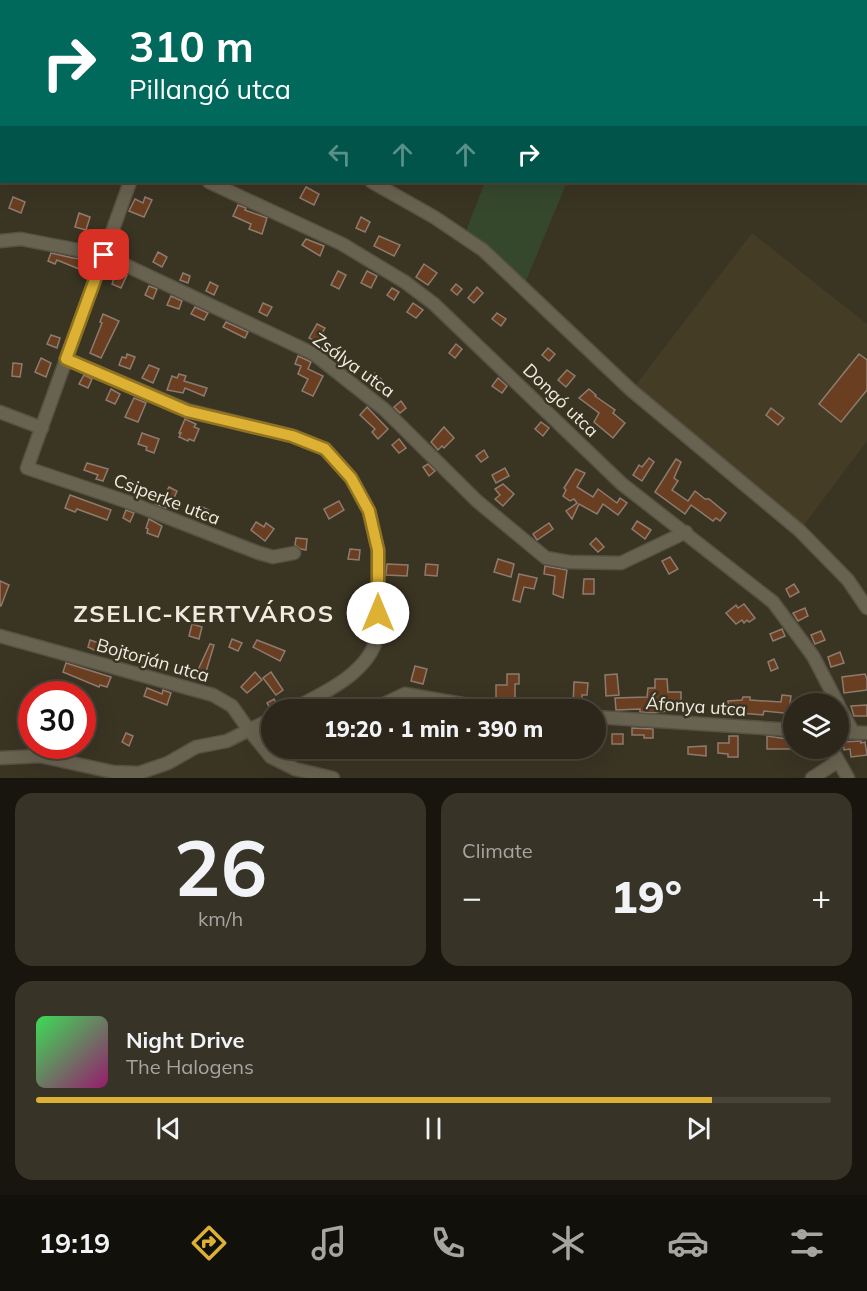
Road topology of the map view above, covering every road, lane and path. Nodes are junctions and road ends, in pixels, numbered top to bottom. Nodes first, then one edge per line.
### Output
1 (130, 183) edge
2 (211, 183) edge
3 (374, 183) edge
4 (0, 241) edge
5 (104, 255) junction
6 (66, 359) junction
7 (0, 412) edge
8 (42, 428) junction
9 (686, 532) junction
10 (294, 553) dead end
11 (867, 608) edge
12 (0, 636) edge
13 (832, 693) edge
14 (312, 699) edge
15 (394, 699) edge
16 (434, 699) edge
17 (606, 718) edge
18 (849, 725) edge
19 (261, 728) edge
20 (783, 728) edge
21 (849, 732) edge
22 (853, 732) junction
23 (867, 733) edge
24 (253, 734) junction
25 (261, 737) edge
26 (0, 758) edge
27 (836, 759) edge
28 (837, 762) junction
29 (333, 778) edge
30 (812, 778) edge
31 (848, 778) edge

1 - 5 street
2 - 9 street, Dongó utca
3 - 11 street
4 - 5 street, Zsálya utca
5 - 6 street
5 - 9 street, Zsálya utca
6 - 8 street
6 - 14 street
7 - 8 street
8 - 10 street, Csiperke utca
9 - 13 street, Dongó utca
12 - 24 street, Bojtorján utca
15 - 16 street
17 - 20 street, Áfonya utca
18 - 22 street, Dongó utca
19 - 24 street
21 - 22 street
22 - 23 street
24 - 25 street
24 - 26 street
24 - 29 street, Bojtorján utca
27 - 28 street
28 - 30 street
28 - 31 street

